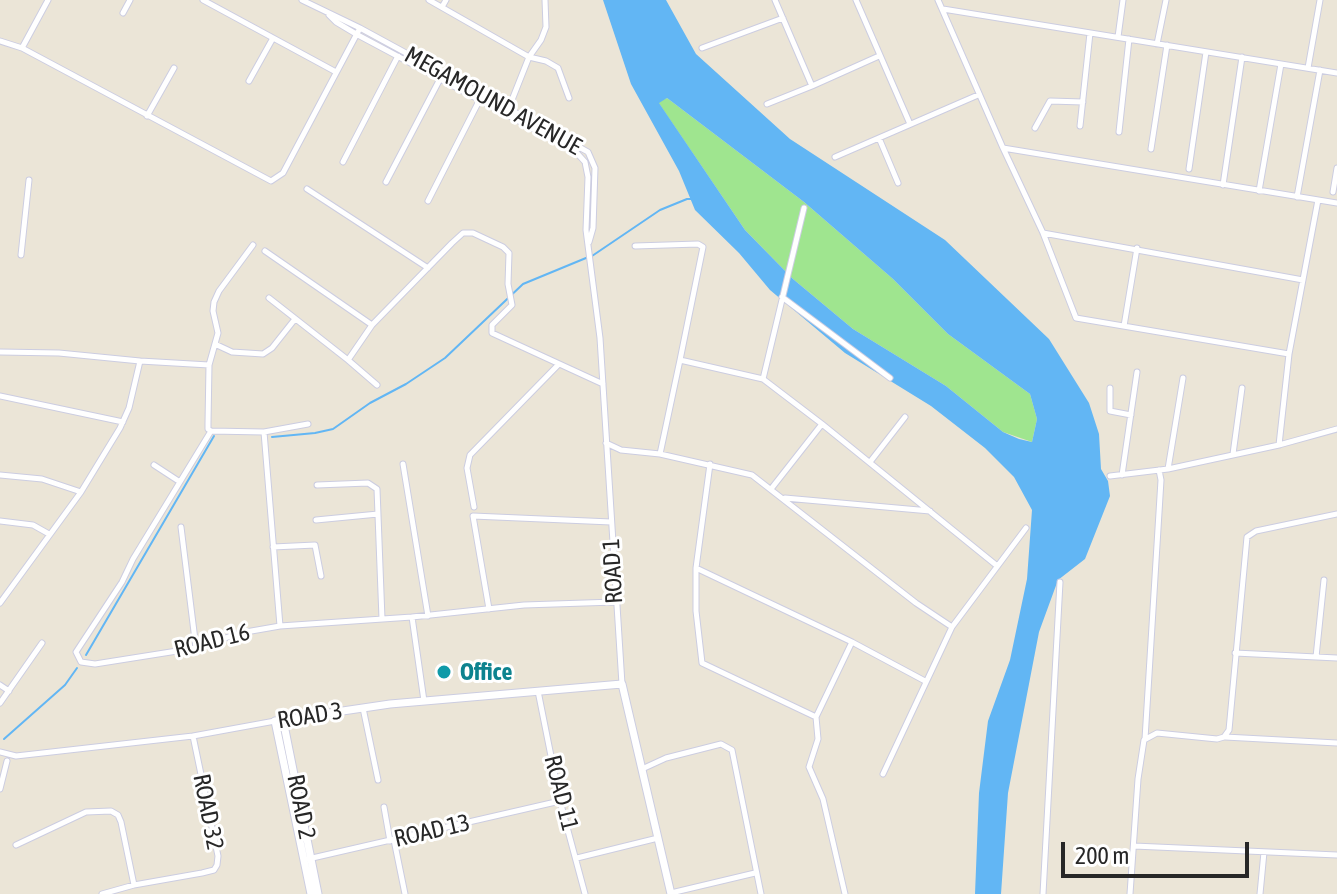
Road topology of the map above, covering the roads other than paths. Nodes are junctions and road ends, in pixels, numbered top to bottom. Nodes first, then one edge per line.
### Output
1 (48, 0) edge
2 (130, 0) edge
3 (203, 0) edge
4 (302, 0) edge
5 (429, 0) edge
6 (446, 0) edge
7 (545, 0) edge
8 (775, 0) edge
9 (856, 0) edge
10 (938, 0) edge
11 (1123, 0) edge
12 (1166, 0) edge
13 (1320, 0) edge
14 (442, 7) junction
15 (942, 9) junction
16 (123, 13) dead end
17 (783, 18) junction
18 (358, 31) junction
19 (1090, 33) junction
20 (1118, 37) junction
21 (273, 38) junction
22 (1129, 39) junction
23 (0, 41) edge
24 (1157, 44) junction
25 (1167, 45) junction
26 (22, 48) junction
27 (702, 48) dead end
28 (1206, 52) junction
29 (398, 56) junction
30 (879, 56) junction
31 (529, 57) junction
32 (1242, 57) junction
33 (1281, 64) junction
34 (174, 68) dead end
35 (1308, 68) junction
36 (1320, 70) junction
37 (336, 72) junction
38 (1337, 73) edge
39 (440, 79) junction
40 (249, 81) dead end
41 (812, 86) junction
42 (978, 95) junction
43 (569, 98) dead end
44 (479, 101) junction
45 (1083, 102) junction
46 (767, 104) dead end
47 (509, 108) junction
48 (506, 115) junction
49 (147, 116) junction
50 (910, 124) junction
51 (1080, 126) dead end
52 (1035, 128) dead end
53 (1119, 132) dead end
54 (879, 138) junction
55 (1003, 148) junction
56 (1151, 149) dead end
57 (835, 157) dead end
58 (343, 162) dead end
59 (1337, 168) edge
60 (1189, 169) dead end
61 (29, 180) dead end
62 (386, 182) dead end
63 (898, 183) dead end
64 (1223, 185) junction
65 (307, 189) dead end
66 (1259, 191) junction
67 (1333, 192) dead end
68 (1297, 197) junction
69 (1318, 200) junction
70 (428, 201) dead end
71 (1337, 203) edge
72 (804, 208) dead end
73 (589, 229) junction
74 (1043, 233) junction
75 (253, 245) dead end
76 (635, 246) dead end
77 (1137, 248) junction
78 (265, 251) dead end
79 (21, 255) dead end
80 (428, 268) junction
81 (1303, 280) junction
82 (782, 297) junction
83 (269, 298) dead end
84 (295, 319) junction
85 (372, 325) junction
86 (1124, 326) junction
87 (217, 345) junction
88 (0, 352) edge
89 (1289, 354) junction
90 (348, 360) junction
91 (680, 360) junction
92 (140, 361) junction
93 (559, 364) junction
94 (209, 365) junction
95 (1137, 372) dead end
96 (890, 378) dead end
97 (1183, 378) dead end
98 (763, 379) junction
99 (603, 384) junction
100 (377, 385) dead end
101 (1110, 388) dead end
102 (1242, 388) dead end
103 (0, 396) edge
104 (1131, 415) junction
105 (905, 417) dead end
106 (123, 422) junction
107 (308, 424) dead end
108 (822, 424) junction
109 (1337, 429) edge
110 (211, 431) junction
111 (264, 432) junction
112 (606, 443) junction
113 (1279, 445) junction
114 (621, 450) junction
115 (660, 454) junction
116 (1233, 454) junction
117 (607, 461) junction
118 (870, 462) junction
119 (403, 464) dead end
120 (710, 464) junction
121 (154, 465) dead end
122 (1168, 469) junction
123 (1159, 470) junction
124 (0, 475) edge
125 (1122, 475) junction
126 (1110, 476) dead end
127 (180, 482) junction
128 (317, 485) dead end
129 (771, 489) junction
130 (81, 492) junction
131 (783, 498) junction
132 (474, 507) dead end
133 (931, 512) junction
134 (378, 514) junction
135 (1337, 514) edge
136 (316, 520) dead end
137 (0, 521) edge
138 (611, 522) junction
139 (181, 527) dead end
140 (1026, 528) dead end
141 (49, 534) junction
142 (273, 547) junction
143 (996, 565) junction
144 (696, 568) junction
145 (321, 576) dead end
146 (1324, 580) dead end
147 (1060, 582) dead end
148 (615, 602) junction
149 (0, 603) edge
150 (489, 609) junction
151 (428, 616) junction
152 (412, 617) junction
153 (382, 619) junction
154 (280, 626) junction
155 (952, 627) junction
156 (852, 642) junction
157 (42, 643) dead end
158 (196, 648) junction
159 (1235, 653) junction
160 (1316, 657) junction
161 (1337, 658) edge
162 (925, 681) junction
163 (622, 684) junction
164 (0, 685) edge
165 (9, 691) junction
166 (538, 691) junction
167 (424, 701) junction
168 (0, 703) edge
169 (363, 708) junction
170 (816, 717) junction
171 (279, 720) junction
172 (193, 736) junction
173 (1224, 737) junction
174 (1144, 740) junction
175 (1337, 743) edge
176 (0, 752) edge
177 (16, 756) junction
178 (7, 761) junction
179 (0, 766) edge
180 (641, 769) junction
181 (883, 774) dead end
182 (378, 780) dead end
183 (0, 789) edge
184 (560, 801) junction
185 (384, 807) dead end
186 (658, 838) junction
187 (392, 840) junction
188 (16, 845) dead end
189 (1134, 846) junction
190 (1264, 852) junction
191 (1337, 855) edge
192 (577, 858) junction
193 (308, 860) junction
194 (755, 873) junction
195 (134, 885) junction
196 (102, 894) edge
197 (311, 894) edge
198 (318, 894) edge
199 (405, 894) edge
200 (585, 894) edge
201 (671, 894) edge
202 (761, 894) edge
203 (845, 894) edge
204 (1043, 894) edge
205 (1130, 894) edge
206 (1260, 894) edge

1 - 26 street
2 - 16 street
3 - 21 street
4 - 18 street, MEGAMOUND AVENUE
5 - 14 street
6 - 14 street
7 - 31 street
8 - 17 street
9 - 30 street
10 - 15 street
11 - 20 street
12 - 24 street
13 - 35 street
14 - 31 street
15 - 19 street
15 - 42 street
17 - 27 street
17 - 41 street
18 - 29 street, MEGAMOUND AVENUE
18 - 37 street
18 - 47 street, MEGAMOUND AVENUE
19 - 20 street
19 - 45 street
20 - 22 street
21 - 37 street
21 - 40 street
22 - 24 street
22 - 53 street
23 - 26 street
24 - 25 street
25 - 28 street
25 - 56 street
26 - 49 street
28 - 32 street
28 - 60 street
29 - 39 street, MEGAMOUND AVENUE
29 - 58 street
30 - 41 street
30 - 50 street
31 - 43 street
31 - 47 street
32 - 33 street
32 - 64 street
33 - 35 street
33 - 66 street
34 - 49 street
35 - 36 street
36 - 38 street
36 - 68 street
37 - 49 street
39 - 44 street, MEGAMOUND AVENUE
39 - 62 street
41 - 46 street
42 - 50 street
42 - 55 street
44 - 48 street, MEGAMOUND AVENUE
44 - 70 street
45 - 51 street
45 - 52 street
47 - 48 street
47 - 73 street, MEGAMOUND AVENUE
48 - 73 street, MEGAMOUND AVENUE
50 - 54 street
54 - 57 street
54 - 63 street
55 - 64 street
55 - 74 street
59 - 67 street
61 - 79 street
64 - 66 street
65 - 80 street
66 - 68 street
68 - 69 street
69 - 71 street
69 - 81 street
72 - 82 street
73 - 99 street, ROAD 1
74 - 77 street
74 - 86 street
75 - 87 street
76 - 91 street
77 - 81 street
77 - 86 street
78 - 85 street
80 - 85 street
80 - 93 street
81 - 89 street
82 - 96 street
82 - 98 street
83 - 84 street
84 - 87 street
84 - 90 street
85 - 90 street
86 - 89 street
87 - 94 street
88 - 92 street
89 - 113 street
90 - 100 street
91 - 98 street
91 - 115 street
92 - 94 street
92 - 106 street
93 - 99 street
93 - 132 street
94 - 110 street
95 - 104 street
97 - 122 street
98 - 108 street
99 - 112 street, ROAD 1
101 - 104 street
102 - 116 street
103 - 106 street
104 - 125 street
105 - 118 street
106 - 130 street
107 - 111 street
108 - 118 street
108 - 129 street
109 - 113 street
110 - 111 street
110 - 127 street, ROAD 16
111 - 142 street
112 - 114 street
112 - 117 street, ROAD 1
113 - 116 street
114 - 115 street
114 - 117 street
115 - 120 street
116 - 122 street
117 - 138 street, ROAD 1
118 - 133 street
119 - 151 street
120 - 129 street
120 - 144 street
121 - 127 street
122 - 123 street
123 - 125 street
123 - 174 street
124 - 130 street
125 - 126 street
127 - 158 street, ROAD 16
128 - 134 street
129 - 131 street
130 - 141 street
131 - 133 street
131 - 155 street
133 - 143 street
134 - 136 street
134 - 153 street
135 - 159 street
137 - 141 street
138 - 148 street, ROAD 1
138 - 150 street
139 - 158 street
140 - 143 street
141 - 149 street
142 - 145 street
142 - 154 street
143 - 155 street
144 - 156 street
144 - 170 street
146 - 160 street
147 - 204 street
148 - 150 street, ROAD 16
148 - 163 street, ROAD 1
150 - 151 street, ROAD 16
151 - 152 street, ROAD 16
152 - 153 street, ROAD 16
152 - 167 street
153 - 154 street, ROAD 16
154 - 158 street, ROAD 16
155 - 162 street
156 - 162 street
156 - 170 street
157 - 165 street
159 - 160 street
159 - 173 street
160 - 161 street
162 - 181 street
163 - 166 street, ROAD 3
163 - 180 street, ROAD 1
164 - 165 street
165 - 168 street
166 - 167 street, ROAD 3
166 - 184 street, ROAD 11
167 - 169 street, ROAD 3
169 - 171 street, ROAD 3
169 - 182 street
170 - 203 street
171 - 172 street, ROAD 3
171 - 193 street, ROAD 2
172 - 177 street, ROAD 3
172 - 195 street, ROAD 32
173 - 174 street
173 - 175 street
174 - 189 street
176 - 177 street, ROAD 3
177 - 178 street
178 - 179 street
178 - 183 street
180 - 186 street, ROAD 1
180 - 194 street
184 - 187 street, ROAD 13
184 - 192 street, ROAD 11
185 - 187 street
186 - 192 street
186 - 201 street, ROAD 1
187 - 193 street, ROAD 13
187 - 199 street
188 - 195 street
189 - 190 street
189 - 205 street
190 - 191 street
190 - 206 street
192 - 200 street, ROAD 11
193 - 197 street, ROAD 2
193 - 198 street, ROAD 2
194 - 201 street
194 - 202 street
195 - 196 street, ROAD 32

